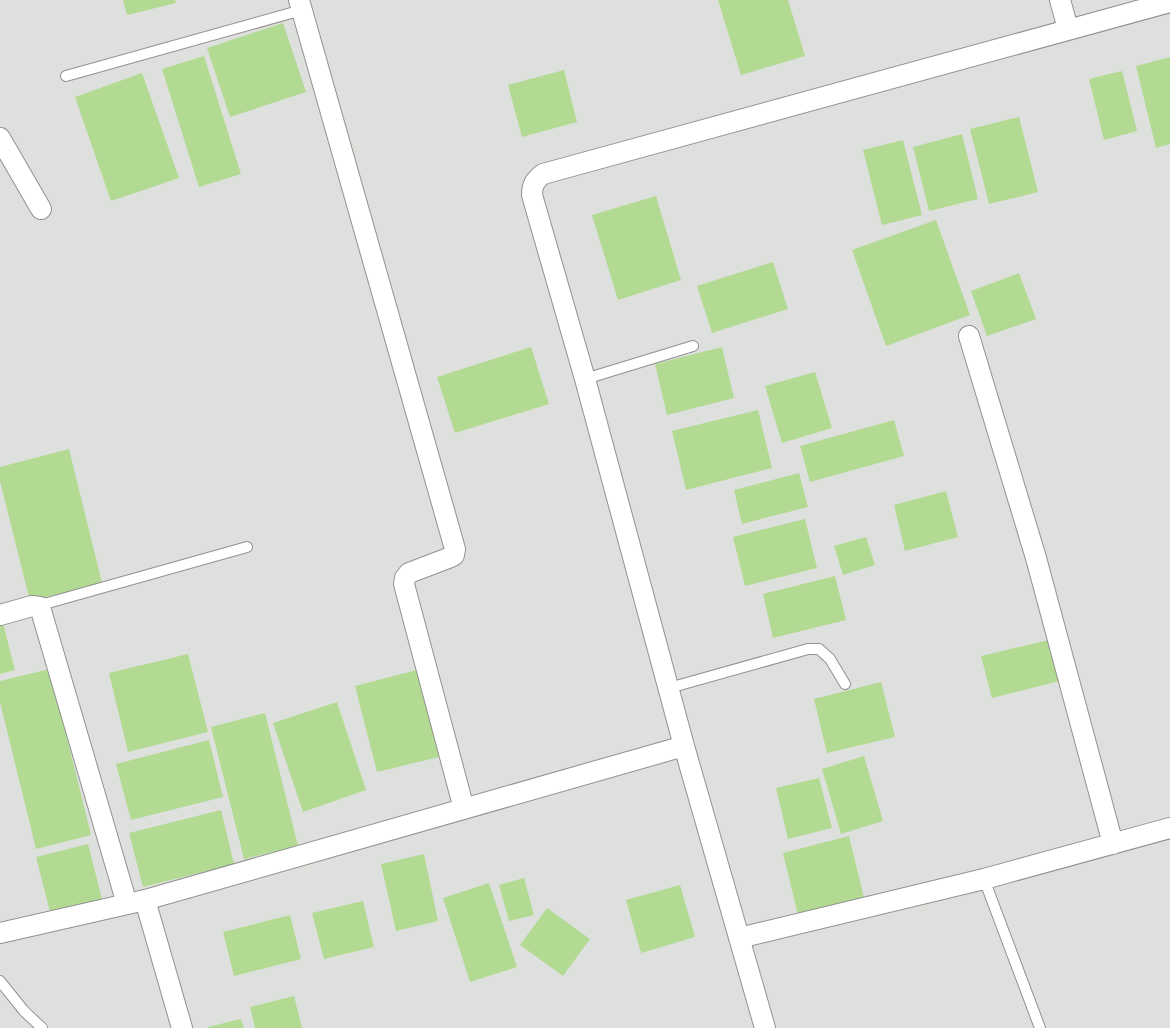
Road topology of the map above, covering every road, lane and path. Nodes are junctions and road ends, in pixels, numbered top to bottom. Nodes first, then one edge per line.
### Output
1 (1060, 0) edge
2 (1170, 2) edge
3 (301, 5) edge
4 (1068, 29) junction
5 (66, 76) dead end
6 (0, 138) edge
7 (41, 209) dead end
8 (970, 336) dead end
9 (693, 346) dead end
10 (585, 379) junction
11 (247, 547) dead end
12 (37, 606) junction
13 (0, 614) edge
14 (845, 684) dead end
15 (669, 688) junction
16 (684, 746) junction
17 (464, 809) junction
18 (1170, 828) edge
19 (1113, 844) junction
20 (984, 879) junction
21 (136, 902) junction
22 (0, 933) edge
23 (739, 938) junction
24 (0, 981) edge
25 (42, 1028) edge
26 (182, 1028) edge
27 (765, 1028) edge
28 (1040, 1028) edge

1 - 4 street
2 - 4 street
3 - 5 lane
3 - 17 street
4 - 10 street
6 - 7 street
8 - 19 street
9 - 10 lane
10 - 15 street
11 - 12 lane
12 - 13 street
12 - 21 street
14 - 15 lane
15 - 16 street
16 - 17 street
16 - 23 street
17 - 21 street
18 - 19 street
19 - 20 street
20 - 23 street
20 - 28 lane
21 - 22 street
21 - 26 street
23 - 27 street
24 - 25 lane

